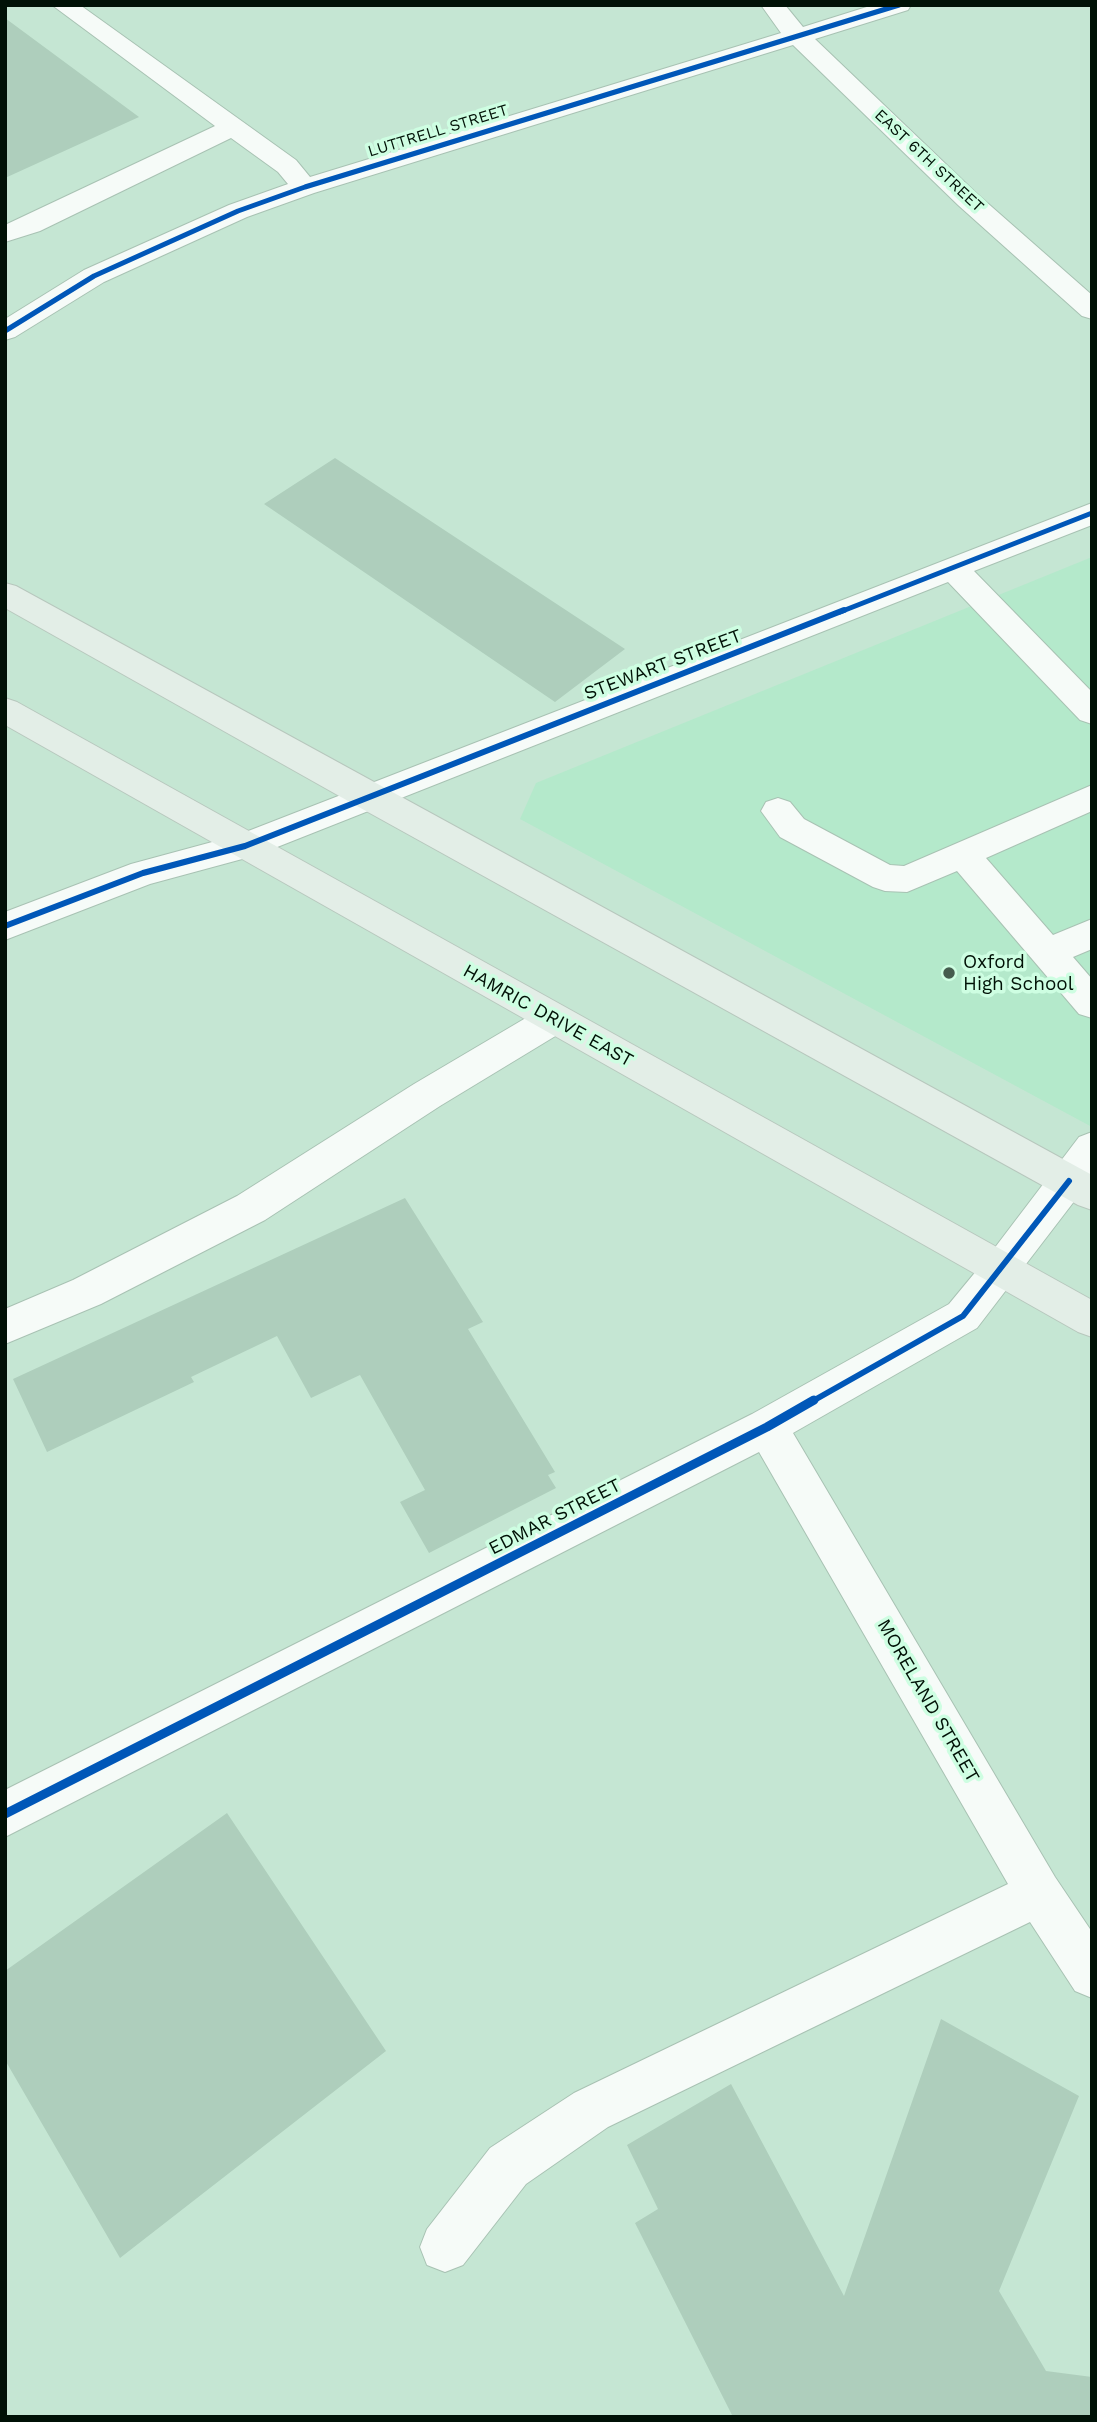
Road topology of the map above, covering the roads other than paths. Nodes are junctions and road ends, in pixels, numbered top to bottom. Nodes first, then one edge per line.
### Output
1 (64, 5) edge
2 (774, 5) edge
3 (899, 5) edge
4 (797, 35) junction
5 (233, 127) junction
6 (305, 187) junction
7 (5, 234) edge
8 (1092, 310) edge
9 (5, 331) edge
10 (1092, 513) edge
11 (953, 568) junction
12 (5, 594) edge
13 (5, 710) edge
14 (1092, 712) edge
15 (369, 797) junction
16 (1092, 797) edge
17 (778, 811) dead end
18 (245, 846) junction
19 (962, 855) junction
20 (5, 926) edge
21 (1092, 933) edge
22 (1048, 953) junction
23 (1092, 1004) edge
24 (554, 1019) junction
25 (1084, 1174) edge
26 (1001, 1270) junction
27 (1092, 1320) edge
28 (5, 1327) edge
29 (768, 1427) junction
30 (5, 1814) edge
31 (1040, 1893) junction
32 (1092, 1974) edge
33 (445, 2246) dead end

1 - 5 street
2 - 4 street, EAST 6TH STREET
3 - 4 street, LUTTRELL STREET
4 - 6 street, LUTTRELL STREET
4 - 8 street, EAST 6TH STREET
5 - 6 street
5 - 7 street
6 - 9 street, LUTTRELL STREET
10 - 11 street, STEWART STREET
11 - 14 street
11 - 15 street, STEWART STREET
12 - 15 main road
13 - 18 main road, HAMRIC DRIVE EAST
15 - 18 street, STEWART STREET
15 - 25 main road
16 - 19 street
17 - 19 street
18 - 20 street, STEWART STREET
18 - 24 main road, HAMRIC DRIVE EAST
19 - 22 street
21 - 22 street
22 - 23 street
24 - 26 main road, HAMRIC DRIVE EAST
24 - 28 street
25 - 26 street, EDMAR STREET
26 - 27 main road, HAMRIC DRIVE EAST
26 - 29 street, EDMAR STREET
29 - 30 street, EDMAR STREET
29 - 31 street, MORELAND STREET
31 - 32 street, MORELAND STREET
31 - 33 street

